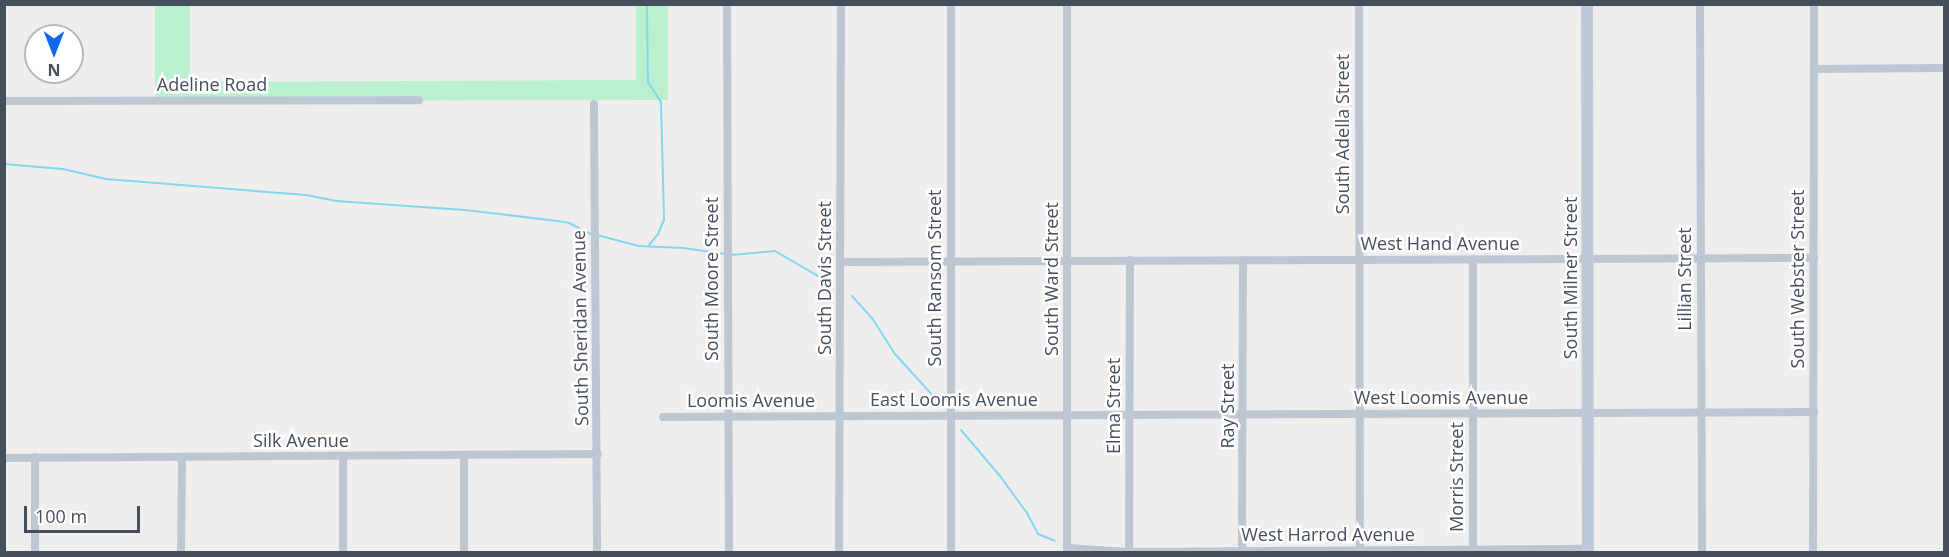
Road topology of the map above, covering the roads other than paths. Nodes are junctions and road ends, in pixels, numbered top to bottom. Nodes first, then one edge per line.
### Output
1 (727, 4) edge
2 (841, 4) edge
3 (951, 4) edge
4 (1067, 4) edge
5 (1359, 4) edge
6 (1587, 4) edge
7 (1700, 4) edge
8 (1814, 4) edge
9 (1944, 68) edge
10 (1814, 69) junction
11 (419, 100) dead end
12 (4, 101) edge
13 (594, 104) dead end
14 (1701, 258) junction
15 (1814, 258) junction
16 (1473, 259) junction
17 (1588, 259) junction
18 (1130, 260) junction
19 (1243, 260) junction
20 (1359, 260) junction
21 (1067, 261) junction
22 (840, 262) junction
23 (951, 262) junction
24 (1701, 412) junction
25 (1814, 412) junction
26 (1588, 413) junction
27 (1360, 414) junction
28 (1473, 414) junction
29 (1130, 415) junction
30 (1244, 415) junction
31 (728, 416) junction
32 (840, 416) junction
33 (951, 416) junction
34 (1067, 416) junction
35 (663, 417) dead end
36 (598, 454) junction
37 (343, 456) junction
38 (464, 456) junction
39 (35, 457) junction
40 (182, 457) junction
41 (4, 458) edge
42 (1067, 550) edge
43 (1473, 550) junction
44 (1360, 551) junction
45 (1588, 551) edge
46 (35, 552) edge
47 (181, 552) edge
48 (343, 552) edge
49 (464, 552) edge
50 (597, 552) edge
51 (729, 552) edge
52 (840, 552) edge
53 (951, 552) edge
54 (1129, 552) edge
55 (1243, 552) edge
56 (1702, 552) edge
57 (1813, 552) edge

1 - 31 street, South Moore Street
2 - 22 street, South Davis Street
3 - 23 street, South Ransom Street
4 - 21 street, South Ward Street
5 - 20 street, South Adella Street
6 - 17 street, South Milner Street
7 - 14 street, Lillian Street
8 - 10 street, South Webster Street
9 - 10 street
10 - 15 street, South Webster Street
11 - 12 street, Adeline Road
13 - 36 street, South Sheridan Avenue
14 - 15 street, West Hand Avenue
14 - 17 street, West Hand Avenue
14 - 24 street, Lillian Street
15 - 25 street, South Webster Street
16 - 17 street, West Hand Avenue
16 - 20 street, West Hand Avenue
16 - 28 street, Morris Street
17 - 26 street, South Milner Street
18 - 19 street, West Hand Avenue
18 - 21 street, West Hand Avenue
18 - 29 street, Elma Street
19 - 20 street, West Hand Avenue
19 - 30 street, Ray Street
20 - 27 street, South Adella Street
21 - 23 street, West Hand Avenue
21 - 34 street, South Ward Street
22 - 23 street, West Hand Avenue
22 - 32 street, South Davis Street
23 - 33 street, South Ransom Street
24 - 25 street, West Loomis Avenue
24 - 26 street, West Loomis Avenue
24 - 56 street, Lillian Street
25 - 57 street, South Webster Street
26 - 28 street, West Loomis Avenue
26 - 45 street, South Milner Street
27 - 28 street, West Loomis Avenue
27 - 30 street, West Loomis Avenue
27 - 44 street, South Adella Street
28 - 43 street, Morris Street
29 - 30 street, West Loomis Avenue
29 - 34 street, West Loomis Avenue
29 - 54 street, Elma Street
30 - 55 street, Ray Street
31 - 32 street, Loomis Avenue
31 - 35 street, Loomis Avenue
31 - 51 street, South Moore Street
32 - 33 street, East Loomis Avenue
32 - 52 street, South Davis Street
33 - 34 street, East Loomis Avenue
33 - 53 street, South Ransom Street
34 - 42 street, South Ward Street
36 - 38 street, Silk Avenue
36 - 50 street, South Sheridan Avenue
37 - 38 street, Silk Avenue
37 - 40 street, Silk Avenue
37 - 48 street
38 - 49 street
39 - 40 street, Silk Avenue
39 - 41 street, Silk Avenue
39 - 46 street
40 - 47 street
42 - 54 street, West Harrod Avenue
43 - 44 street, West Harrod Avenue
43 - 45 street, West Harrod Avenue
44 - 55 street, West Harrod Avenue
54 - 55 street, West Harrod Avenue

